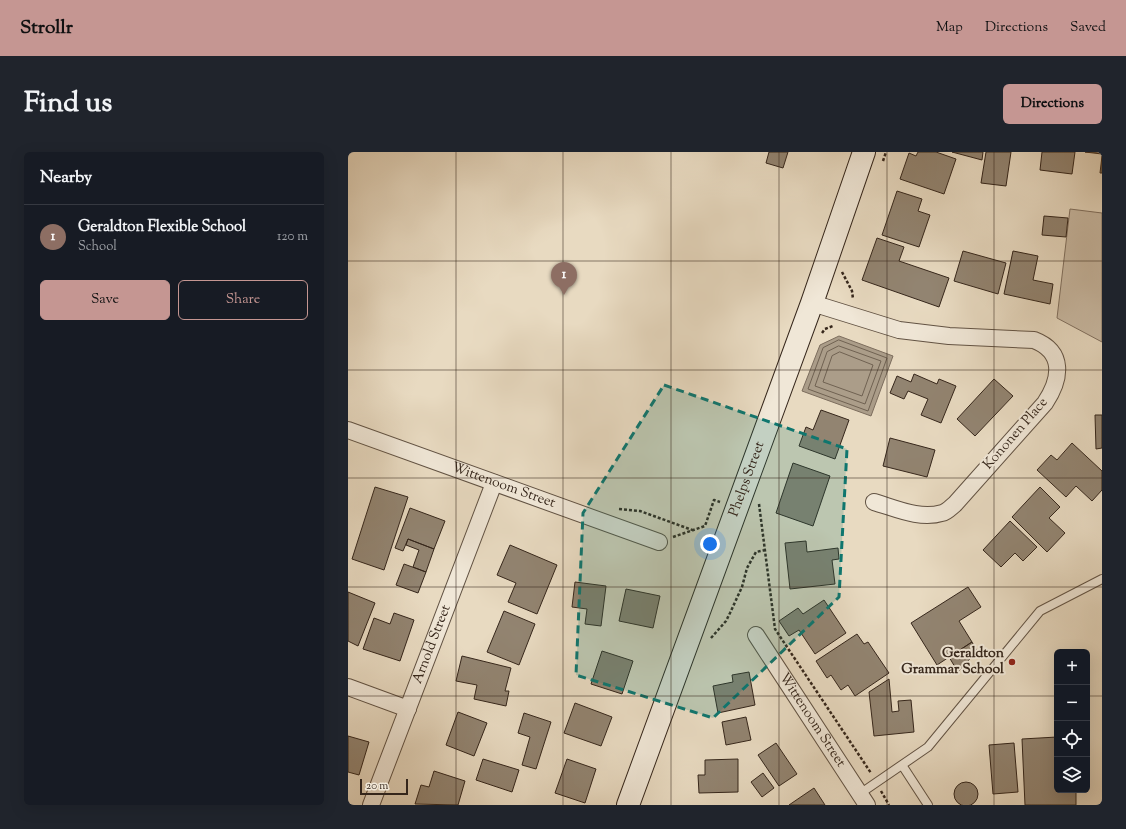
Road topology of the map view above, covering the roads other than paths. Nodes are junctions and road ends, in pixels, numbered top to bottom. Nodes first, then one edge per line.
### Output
1 (864, 152) edge
2 (880, 160) edge
3 (846, 204) junction
4 (812, 303) junction
5 (348, 430) edge
6 (494, 483) junction
7 (874, 502) dead end
8 (659, 542) road end
9 (1102, 579) edge
10 (756, 635) dead end
11 (348, 687) edge
12 (408, 709) junction
13 (902, 765) junction
14 (864, 799) edge
15 (371, 805) edge
16 (628, 805) edge
17 (928, 805) edge

1 - 3 main road, Phelps Street
2 - 3 main road
3 - 4 main road, Phelps Street
4 - 7 street, Kononen Place
4 - 16 main road, Phelps Street
5 - 6 street, Wittenoom Street
6 - 8 street, Wittenoom Street
6 - 12 street, Arnold Street
9 - 13 lane
10 - 14 street, Wittenoom Street
11 - 12 street
12 - 15 street, Arnold Street
13 - 14 lane
13 - 17 lane

